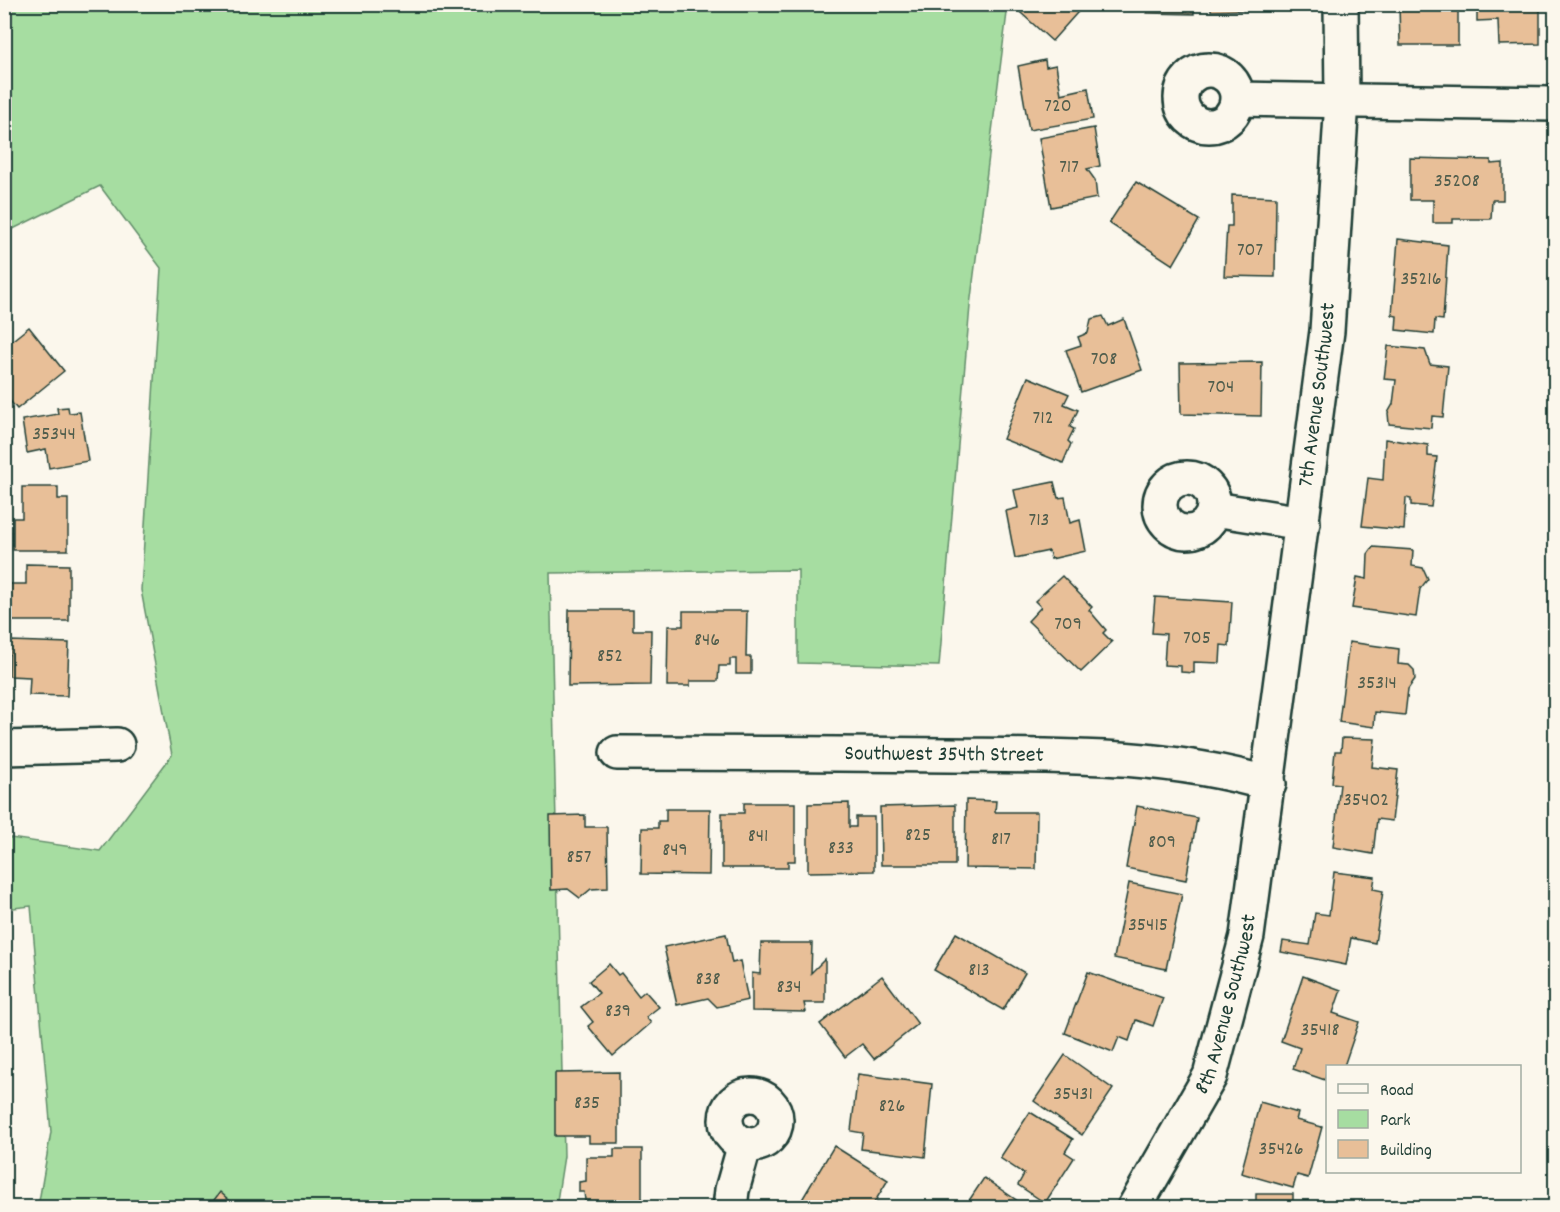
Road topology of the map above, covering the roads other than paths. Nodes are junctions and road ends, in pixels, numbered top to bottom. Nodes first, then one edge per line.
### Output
1 (1341, 4) edge
2 (1238, 99) dead end
3 (1342, 101) junction
4 (1556, 104) edge
5 (1214, 509) dead end
6 (1303, 524) junction
7 (117, 746) dead end
8 (4, 748) edge
9 (617, 753) dead end
10 (1269, 784) junction
11 (745, 1144) dead end
12 (1134, 1207) edge
13 (730, 1208) edge

1 - 3 street, 7th Avenue Southwest
2 - 3 street
3 - 4 street
3 - 6 street, 7th Avenue Southwest
5 - 6 street
6 - 10 street, 7th Avenue Southwest
7 - 8 street
9 - 10 street, Southwest 354th Street
10 - 12 street, 8th Avenue Southwest
11 - 13 street

